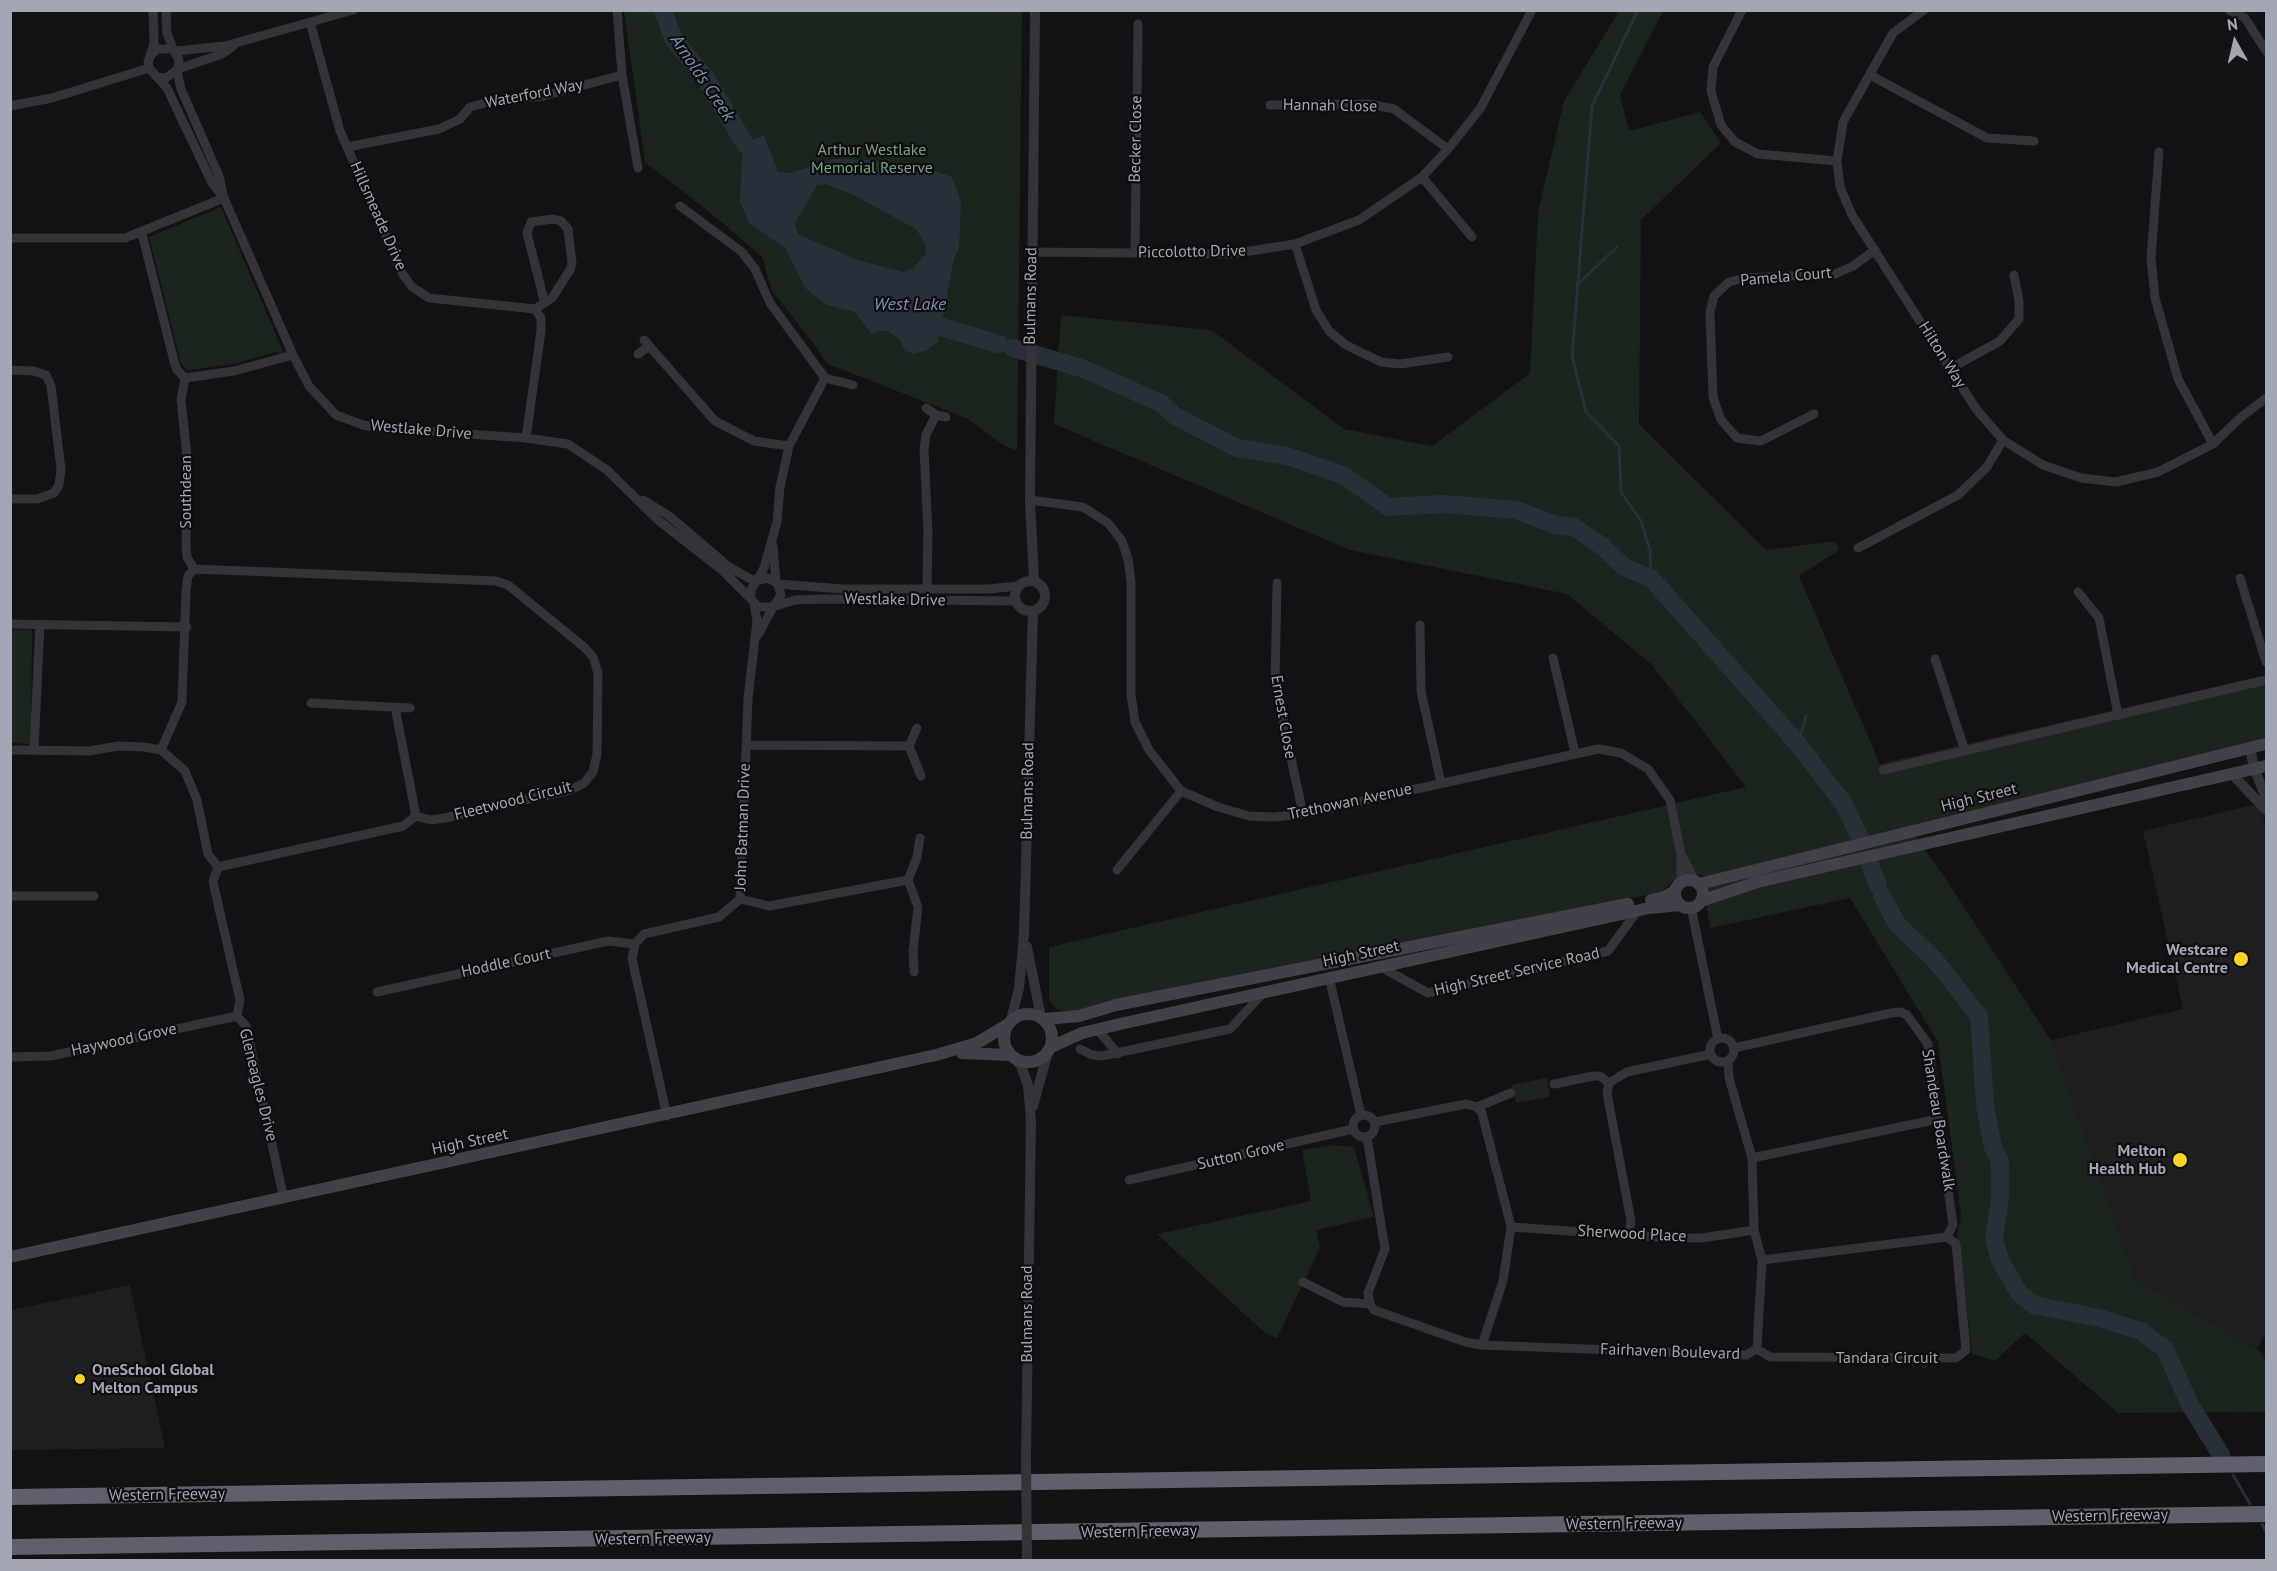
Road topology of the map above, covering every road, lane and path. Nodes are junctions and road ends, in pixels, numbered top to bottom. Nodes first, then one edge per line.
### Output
1 (153, 10) edge
2 (166, 10) edge
3 (353, 10) edge
4 (617, 10) edge
5 (1035, 10) edge
6 (1532, 10) edge
7 (1743, 10) edge
8 (1924, 10) edge
9 (2229, 10) edge
10 (310, 22) junction
11 (1138, 24) dead end
12 (237, 42) junction
13 (174, 50) junction
14 (2266, 51) edge
15 (150, 56) junction
16 (149, 69) junction
17 (178, 70) junction
18 (622, 75) junction
19 (1870, 75) junction
20 (157, 77) junction
21 (1270, 105) dead end
22 (10, 106) edge
23 (2034, 141) dead end
24 (347, 147) junction
25 (1448, 149) junction
26 (2159, 152) dead end
27 (1837, 161) junction
28 (638, 168) dead end
29 (1422, 177) junction
30 (225, 198) junction
31 (680, 206) dead end
32 (142, 234) junction
33 (1472, 237) dead end
34 (10, 238) edge
35 (1295, 244) junction
36 (1875, 250) junction
37 (1032, 252) junction
38 (1135, 253) junction
39 (2014, 275) dead end
40 (544, 300) junction
41 (535, 309) junction
42 (638, 354) dead end
43 (293, 355) junction
44 (1448, 357) dead end
45 (1951, 368) junction
46 (10, 370) edge
47 (184, 378) junction
48 (825, 378) junction
49 (853, 385) dead end
50 (2266, 398) edge
51 (926, 408) dead end
52 (1814, 414) dead end
53 (936, 415) junction
54 (946, 417) dead end
55 (526, 438) junction
56 (2003, 440) junction
57 (2213, 444) junction
58 (789, 446) junction
59 (628, 491) junction
60 (10, 499) edge
61 (1030, 500) junction
62 (772, 538) junction
63 (1858, 548) dead end
64 (194, 569) junction
65 (2240, 578) dead end
66 (1034, 580) junction
67 (757, 581) junction
68 (777, 583) junction
69 (1277, 583) dead end
70 (1018, 586) junction
71 (927, 589) junction
72 (2078, 592) dead end
73 (1015, 601) junction
74 (753, 602) junction
75 (775, 607) junction
76 (1033, 611) junction
77 (10, 624) edge
78 (40, 624) junction
79 (1420, 625) dead end
80 (187, 627) junction
81 (755, 642) junction
82 (1552, 658) dead end
83 (1935, 660) dead end
84 (2266, 662) edge
85 (2266, 680) edge
86 (311, 703) dead end
87 (395, 707) junction
88 (410, 708) dead end
89 (2118, 715) junction
90 (917, 728) dead end
91 (2266, 744) edge
92 (746, 745) junction
93 (909, 746) junction
94 (2250, 748) junction
95 (10, 750) edge
96 (34, 750) junction
97 (161, 750) junction
98 (1965, 751) junction
99 (1575, 753) junction
100 (2260, 767) edge
101 (1884, 770) dead end
102 (2232, 773) junction
103 (921, 776) dead end
104 (1441, 783) junction
105 (1181, 791) junction
106 (2266, 798) edge
107 (2266, 810) edge
108 (1303, 814) junction
109 (416, 816) junction
110 (920, 838) dead end
111 (1682, 855) junction
112 (218, 867) junction
113 (1117, 870) dead end
114 (908, 880) junction
115 (1697, 882) junction
116 (1678, 887) junction
117 (10, 896) edge
118 (94, 896) dead end
119 (740, 899) junction
120 (1691, 904) junction
121 (1638, 910) junction
122 (1024, 934) junction
123 (635, 944) junction
124 (1381, 967) junction
125 (914, 972) dead end
126 (1329, 977) junction
127 (1264, 991) junction
128 (377, 992) dead end
129 (237, 1016) junction
130 (1042, 1018) junction
131 (1009, 1023) junction
132 (1097, 1029) junction
133 (1718, 1039) junction
134 (1734, 1048) junction
135 (1080, 1049) dead end
136 (1050, 1050) junction
137 (1118, 1054) junction
138 (1711, 1054) junction
139 (936, 1055) junction
140 (1013, 1057) junction
141 (10, 1058) edge
142 (1728, 1061) junction
143 (1609, 1083) junction
144 (1554, 1084) dead end
145 (1511, 1094) dead end
146 (1477, 1107) junction
147 (1361, 1115) junction
148 (667, 1116) junction
149 (1938, 1119) junction
150 (1031, 1122) junction
151 (1375, 1122) junction
152 (1353, 1129) junction
153 (1367, 1137) junction
154 (1752, 1158) junction
155 (1129, 1180) dead end
156 (284, 1199) junction
157 (1511, 1227) junction
158 (1754, 1230) junction
159 (1629, 1234) junction
160 (1947, 1237) junction
161 (10, 1257) edge
162 (1762, 1260) junction
163 (1303, 1282) dead end
164 (1370, 1304) junction
165 (1482, 1345) junction
166 (1757, 1349) junction
167 (2266, 1464) edge
168 (10, 1497) edge
169 (2266, 1514) edge
170 (10, 1547) edge
171 (1027, 1559) edge

1 - 15 street
2 - 13 street
3 - 10 street
4 - 18 street
5 - 37 street, Bulmans Road
6 - 25 street, Piccolotto Drive
7 - 27 street
8 - 19 street, Hilton Way
9 - 14 street
10 - 12 street
10 - 24 street, Hillsmeade Drive
11 - 38 street, Becker Close
12 - 13 street
12 - 17 street
13 - 15 street
13 - 17 street
15 - 16 street
16 - 20 street
16 - 22 street
17 - 20 street
17 - 30 street, Westlake Drive
18 - 24 street, Waterford Way
18 - 28 street
19 - 23 street
19 - 27 street, Hilton Way
20 - 30 street, Westlake Drive
21 - 25 street, Hannah Close
24 - 41 street, Hillsmeade Drive
25 - 29 street, Piccolotto Drive
26 - 57 street
27 - 36 street, Hilton Way
29 - 33 street
29 - 35 street, Piccolotto Drive
30 - 32 street
30 - 43 street, Westlake Drive
31 - 48 street
32 - 34 street
32 - 47 street, Southdean
35 - 38 street, Piccolotto Drive
35 - 44 street
36 - 45 street, Hilton Way
36 - 52 street, Pamela Court
37 - 38 street, Piccolotto Drive
37 - 61 street, Bulmans Road
39 - 45 street
40 - 40 street
40 - 41 street
41 - 55 street
42 - 58 street
43 - 47 street
43 - 55 street, Westlake Drive
45 - 56 street, Hilton Way
46 - 60 street
47 - 64 street, Southdean
48 - 49 street
48 - 58 street
50 - 57 street, Hilton Way
51 - 53 street
53 - 54 street
53 - 71 street
55 - 59 street, Westlake Drive
56 - 57 street, Hilton Way
56 - 63 street
58 - 62 street
59 - 67 street, Westlake Drive
59 - 74 street, Westlake Drive
61 - 66 street, Bulmans Road
61 - 105 street, Trethowan Avenue
62 - 67 street
62 - 68 street
64 - 80 street, Southdean
64 - 109 street, Fleetwood Circuit
65 - 84 street
66 - 70 street
66 - 76 street
67 - 68 street
67 - 74 street
68 - 71 street, Westlake Drive
68 - 75 street
69 - 108 street, Ernest Close
70 - 71 street, Westlake Drive
70 - 73 street
72 - 89 street
73 - 75 street, Westlake Drive
73 - 76 street
74 - 75 street
74 - 81 street, John Batman Drive
75 - 81 street, John Batman Drive
76 - 122 street, Bulmans Road
77 - 78 street
78 - 80 street
78 - 96 street
79 - 104 street
80 - 97 street, Southdean
81 - 92 street, John Batman Drive
82 - 99 street
83 - 98 street
85 - 89 street
86 - 87 street
87 - 88 street
87 - 109 street
89 - 98 street
90 - 93 street
91 - 94 main road, High Street
92 - 93 street
92 - 119 street, John Batman Drive
93 - 103 street
94 - 100 street
94 - 115 main road, High Street
95 - 96 street
96 - 97 street
97 - 112 street, Gleneagles Drive
98 - 101 street
99 - 104 street, Trethowan Avenue
99 - 111 street, Trethowan Avenue
100 - 102 main road, High Street
100 - 106 street
102 - 107 street
102 - 120 main road, High Street
104 - 108 street, Trethowan Avenue
105 - 108 street, Trethowan Avenue
105 - 113 street
109 - 112 street, Fleetwood Circuit
110 - 114 street
111 - 115 street, Trethowan Avenue
111 - 116 street, Trethowan Avenue
112 - 129 street, Gleneagles Drive
114 - 119 street
114 - 125 street
115 - 116 main road, High Street
115 - 120 main road
116 - 120 main road
116 - 130 main road, High Street
117 - 118 street
119 - 123 street, John Batman Drive
120 - 121 main road, High Street
120 - 133 street
121 - 124 main road, High Street
121 - 124 street, High Street Service Road
122 - 130 street, Bulmans Road
122 - 131 street, Bulmans Road
123 - 128 street, Hoddle Court
123 - 148 street
124 - 126 main road, High Street
126 - 127 main road, High Street
126 - 147 street
127 - 132 main road, High Street
127 - 137 street
129 - 141 street, Haywood Grove
129 - 156 street, Gleneagles Drive
130 - 131 main road
130 - 136 main road
131 - 139 main road, High Street
131 - 140 main road
132 - 136 main road, High Street
132 - 137 street
133 - 134 street
133 - 138 street
134 - 142 street
134 - 149 street, Shandeau Boardwalk
135 - 137 street
136 - 140 main road
136 - 150 street, Bulmans Road
138 - 142 street
138 - 143 street
139 - 140 main road, High Street
139 - 148 main road, High Street
140 - 150 street, Bulmans Road
142 - 154 street, Fairhaven Boulevard
143 - 144 street
143 - 159 street
145 - 146 street
146 - 151 street
146 - 157 street
147 - 151 street
147 - 152 street
148 - 156 main road, High Street
149 - 154 street
149 - 160 street, Shandeau Boardwalk
150 - 171 street, Bulmans Road, bridge
151 - 153 street
152 - 153 street
152 - 155 street, Sutton Grove
153 - 164 street
154 - 158 street, Fairhaven Boulevard
156 - 161 main road, High Street
157 - 159 street, Sherwood Place
157 - 165 street
158 - 159 street, Sherwood Place
158 - 162 street, Fairhaven Boulevard
160 - 162 street
160 - 166 street, Tandara Circuit
162 - 166 street, Fairhaven Boulevard
163 - 164 street, Fairhaven Boulevard
164 - 165 street, Fairhaven Boulevard
165 - 166 street, Fairhaven Boulevard
167 - 168 highway, Western Freeway
169 - 170 highway, Western Freeway

